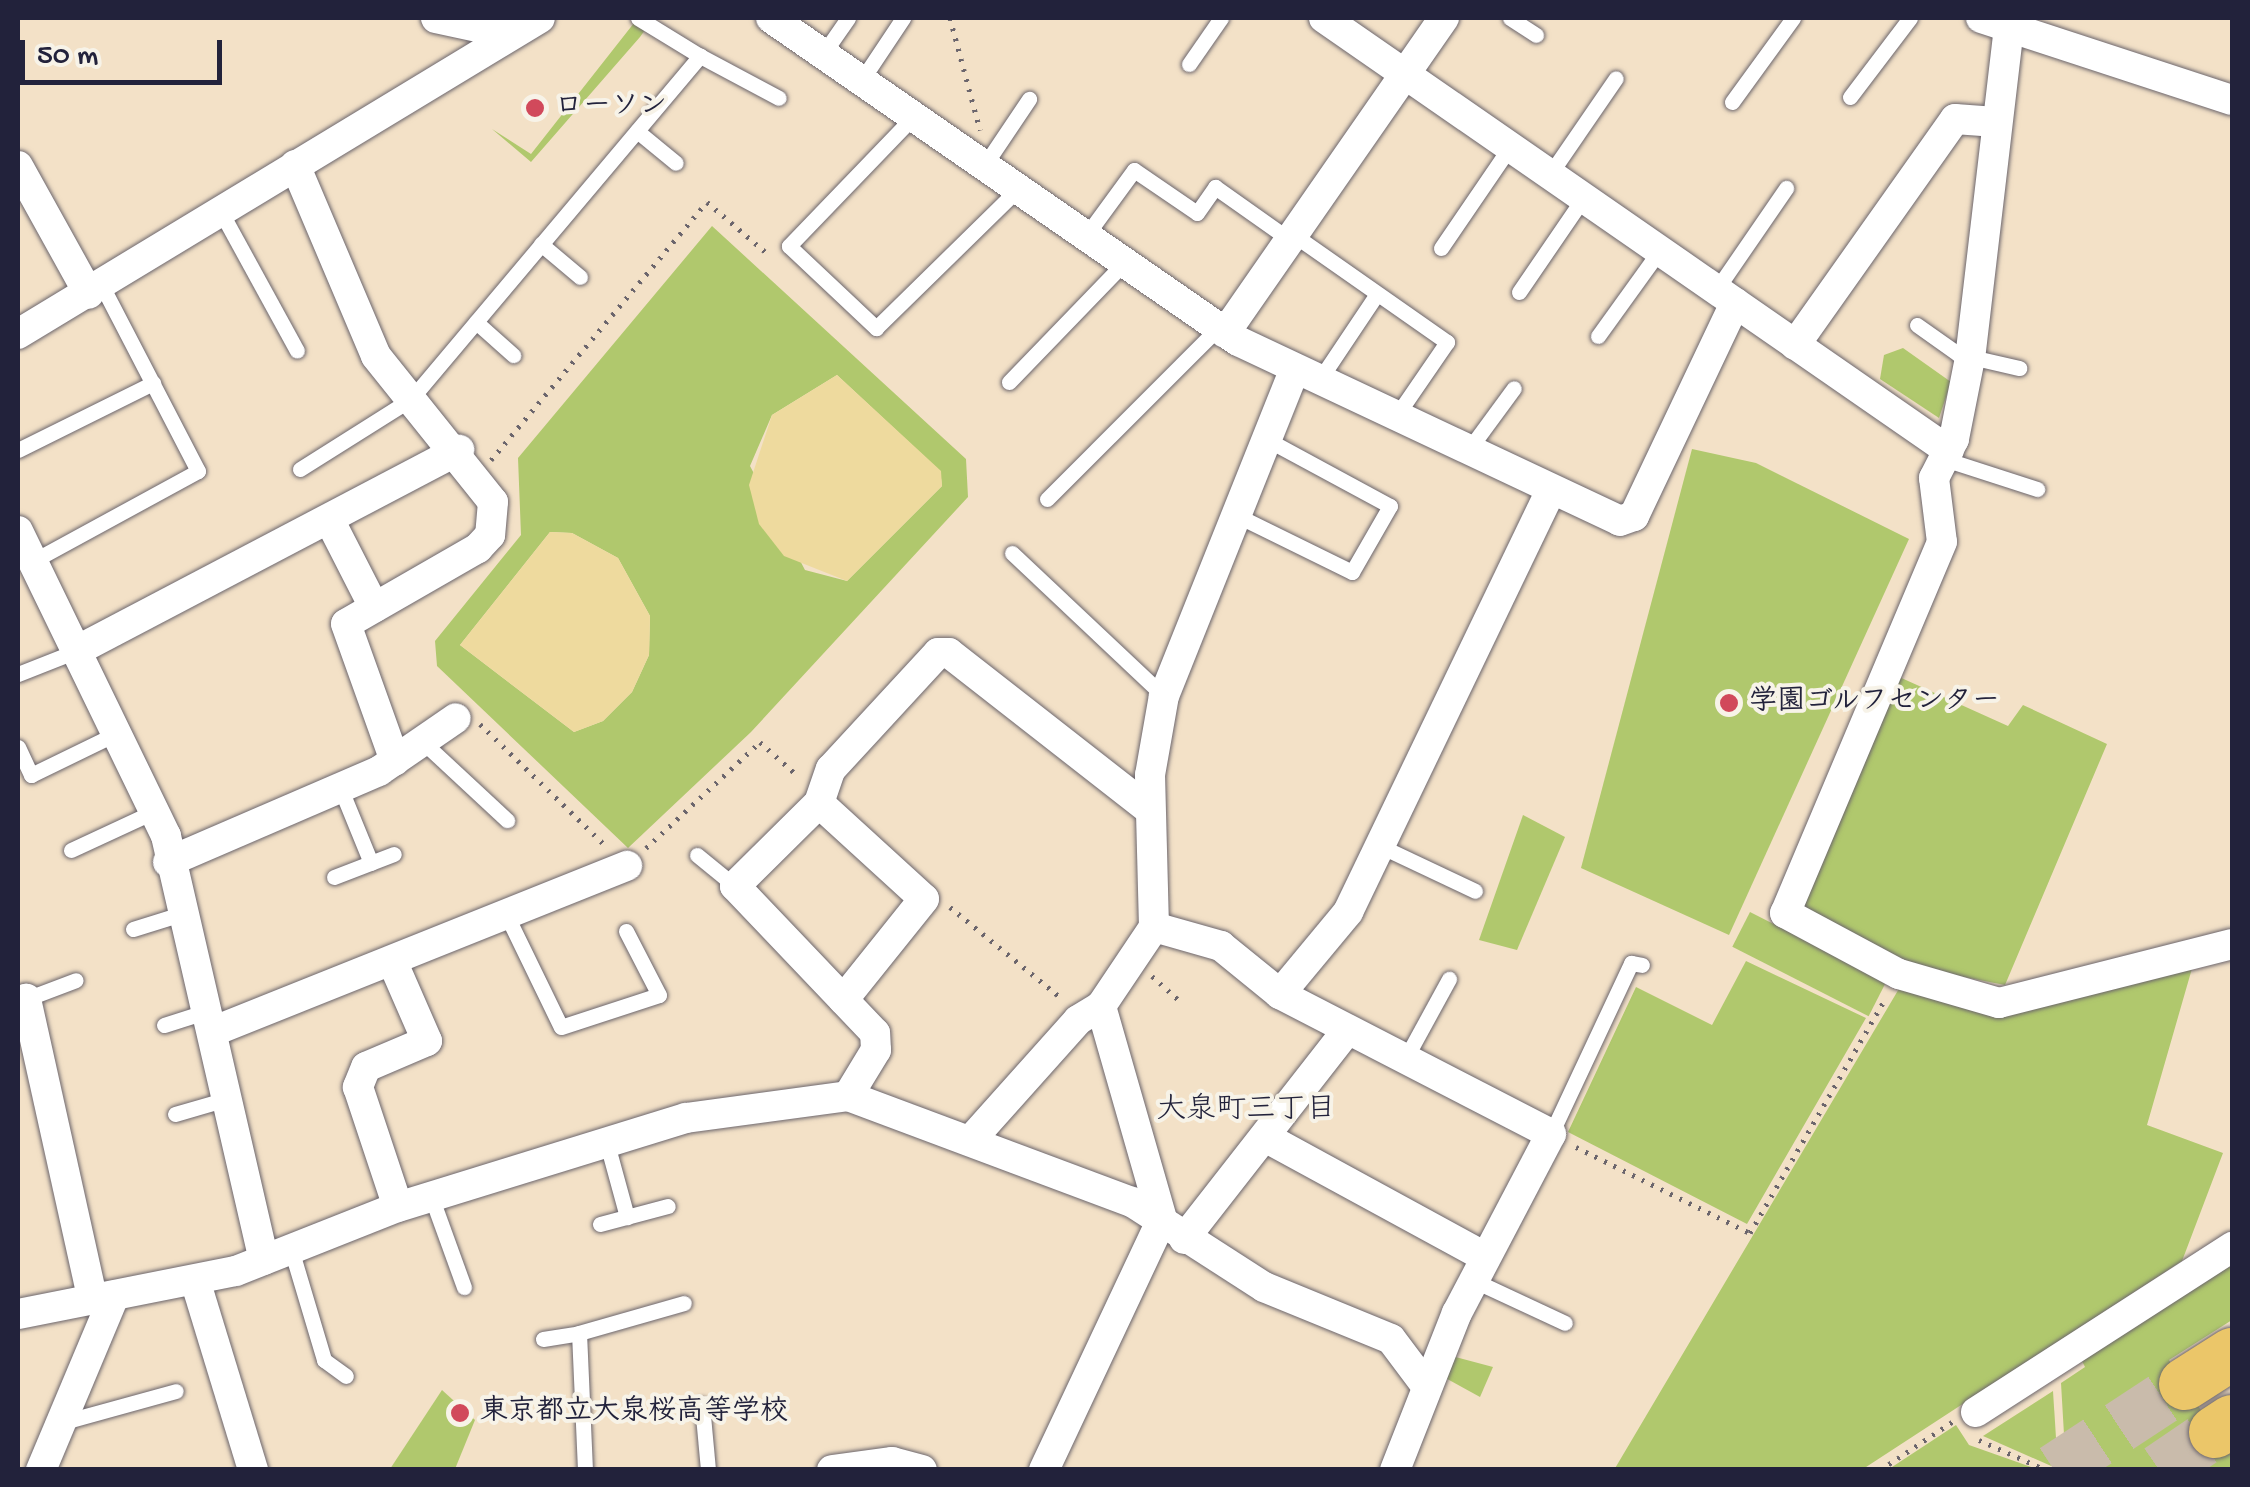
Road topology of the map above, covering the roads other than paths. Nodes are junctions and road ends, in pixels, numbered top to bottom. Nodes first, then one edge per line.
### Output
1 (436, 18) edge
2 (540, 18) edge
3 (638, 18) edge
4 (771, 18) edge
5 (848, 18) edge
6 (904, 18) edge
7 (1221, 18) edge
8 (1324, 18) edge
9 (1444, 18) edge
10 (1510, 18) edge
11 (1793, 18) edge
12 (1910, 18) edge
13 (1995, 22) edge
14 (1536, 35) dead end
15 (480, 40) junction
16 (822, 54) junction
17 (700, 56) junction
18 (1189, 64) dead end
19 (1405, 74) junction
20 (1616, 78) dead end
21 (860, 80) junction
22 (1850, 97) dead end
23 (779, 98) dead end
24 (1030, 99) dead end
25 (2232, 100) edge
26 (1732, 102) dead end
27 (913, 117) junction
28 (1996, 122) junction
29 (636, 132) junction
30 (1510, 146) junction
31 (990, 156) junction
32 (676, 163) dead end
33 (295, 164) junction
34 (18, 166) edge
35 (1550, 174) junction
36 (1786, 188) dead end
37 (1017, 190) junction
38 (1584, 198) junction
39 (221, 212) junction
40 (1085, 237) junction
41 (1292, 238) junction
42 (542, 244) junction
43 (1441, 248) dead end
44 (1660, 250) junction
45 (1123, 264) junction
46 (580, 277) dead end
47 (95, 290) junction
48 (1519, 292) dead end
49 (1377, 294) junction
50 (1725, 296) junction
51 (476, 322) junction
52 (1918, 325) dead end
53 (1222, 330) junction
54 (18, 334) edge
55 (1598, 336) dead end
56 (1796, 345) junction
57 (297, 351) dead end
58 (513, 355) dead end
59 (1970, 358) junction
60 (2018, 368) dead end
61 (1305, 378) junction
62 (1008, 382) dead end
63 (152, 383) junction
64 (1514, 388) dead end
65 (412, 398) junction
66 (1394, 420) junction
67 (1268, 440) junction
68 (18, 450) edge
69 (1467, 452) junction
70 (1946, 455) junction
71 (469, 462) junction
72 (300, 469) dead end
73 (2037, 489) dead end
74 (1551, 490) junction
75 (1047, 499) dead end
76 (1238, 516) junction
77 (330, 522) junction
78 (18, 531) edge
79 (1012, 553) dead end
80 (32, 561) junction
81 (374, 607) junction
82 (76, 651) junction
83 (18, 674) edge
84 (1164, 696) junction
85 (456, 718) road end
86 (117, 732) junction
87 (422, 742) junction
88 (18, 747) edge
89 (395, 761) junction
90 (340, 787) junction
91 (821, 797) junction
92 (1150, 810) junction
93 (155, 811) junction
94 (507, 820) dead end
95 (1380, 846) junction
96 (71, 850) dead end
97 (394, 854) dead end
98 (696, 855) dead end
99 (168, 862) junction
100 (371, 863) junction
101 (627, 866) road end
102 (334, 878) dead end
103 (736, 886) junction
104 (1475, 891) dead end
105 (178, 916) junction
106 (508, 916) junction
107 (1154, 927) junction
108 (134, 929) dead end
109 (626, 931) dead end
110 (2232, 944) edge
111 (393, 963) junction
112 (1642, 965) dead end
113 (1450, 979) dead end
114 (76, 980) dead end
115 (1280, 994) junction
116 (843, 1000) junction
117 (22, 1001) edge
118 (1092, 1012) junction
119 (211, 1021) junction
120 (164, 1024) dead end
121 (1346, 1032) junction
122 (1403, 1063) junction
123 (848, 1096) junction
124 (230, 1098) junction
125 (174, 1114) dead end
126 (1551, 1134) junction
127 (1265, 1137) junction
128 (606, 1140) junction
129 (970, 1141) junction
130 (431, 1196) junction
131 (668, 1206) dead end
132 (398, 1207) junction
133 (628, 1217) junction
134 (600, 1224) dead end
135 (1173, 1229) junction
136 (2232, 1247) edge
137 (278, 1254) junction
138 (1480, 1269) junction
139 (195, 1280) junction
140 (464, 1288) dead end
141 (103, 1298) junction
142 (684, 1303) dead end
143 (18, 1317) edge
144 (1565, 1323) dead end
145 (579, 1332) junction
146 (543, 1339) dead end
147 (2232, 1354) edge
148 (346, 1376) dead end
149 (2185, 1384) tunnel mouth
150 (1427, 1388) junction
151 (176, 1392) dead end
152 (702, 1405) dead end
153 (56, 1424) junction
154 (1974, 1425) road end
155 (905, 1467) edge
156 (41, 1470) edge
157 (253, 1470) edge
158 (585, 1470) edge
159 (708, 1470) edge
160 (832, 1470) edge
161 (1044, 1470) edge
162 (1395, 1470) edge

1 - 15 street
2 - 15 street
3 - 17 lane
4 - 16 street
5 - 16 lane
6 - 21 lane
7 - 18 lane
8 - 19 street
9 - 19 street
10 - 14 lane
11 - 26 lane
12 - 22 lane
13 - 25 street
13 - 28 street
15 - 33 street
16 - 21 street
17 - 23 lane
17 - 29 lane
19 - 30 street
19 - 41 street
20 - 35 lane
21 - 27 street
24 - 31 lane
27 - 31 street
27 - 37 lane
28 - 56 street
28 - 59 street
29 - 32 lane
29 - 42 lane
30 - 35 street
30 - 43 lane
31 - 37 street
33 - 39 street
33 - 65 street
34 - 47 street
35 - 38 street
36 - 50 lane
37 - 40 street
38 - 44 street
38 - 48 lane
39 - 47 street
39 - 57 lane
40 - 41 lane
40 - 45 street
41 - 49 lane
41 - 53 street
42 - 46 lane
42 - 51 lane
44 - 50 street
44 - 55 lane
45 - 53 street
45 - 62 lane
47 - 54 street
47 - 63 lane
49 - 61 lane
49 - 66 lane
50 - 56 street
50 - 74 street
51 - 58 lane
51 - 65 lane
52 - 59 lane
53 - 61 street
53 - 75 lane
56 - 70 street
59 - 60 lane
59 - 70 street
61 - 66 street
61 - 67 street
63 - 68 lane
63 - 80 lane
64 - 69 lane
65 - 71 street
65 - 72 lane
66 - 69 street
67 - 76 street
67 - 76 lane
69 - 74 street
70 - 73 lane
70 - 110 street
71 - 77 street
71 - 81 street
74 - 95 street
76 - 84 street
77 - 81 street
77 - 82 street
78 - 80 street
79 - 84 lane
80 - 82 street
81 - 89 street
82 - 83 lane
82 - 86 street
84 - 92 street
85 - 87 street
86 - 88 lane
86 - 93 street
87 - 89 street
87 - 94 lane
89 - 90 street
90 - 99 street
90 - 100 lane
91 - 92 street
91 - 103 street
91 - 116 street
92 - 107 street
93 - 96 lane
93 - 99 street
95 - 104 lane
95 - 115 street
97 - 100 lane
98 - 103 lane
99 - 105 street
100 - 102 lane
101 - 106 street
103 - 116 street
105 - 108 lane
105 - 119 street
106 - 109 lane
106 - 111 street
107 - 115 street
107 - 118 street
111 - 119 street
111 - 132 street
112 - 126 lane
113 - 122 lane
114 - 117 lane
115 - 121 street
116 - 123 street
117 - 141 street
118 - 129 street
118 - 135 street
119 - 120 lane
119 - 124 street
121 - 122 street
121 - 127 street
122 - 126 street
123 - 128 street
123 - 129 street
124 - 125 lane
124 - 137 street
126 - 138 street
127 - 135 street
127 - 138 street
128 - 130 street
128 - 133 lane
129 - 135 street
130 - 132 street
130 - 140 lane
131 - 133 lane
132 - 137 street
133 - 134 lane
135 - 150 street
135 - 161 street
136 - 154 street
137 - 139 street
137 - 148 lane
138 - 144 lane
138 - 150 street
139 - 141 street
139 - 157 street
141 - 143 street
141 - 153 street
142 - 145 lane
145 - 146 lane
145 - 158 lane
147 - 149 highway
150 - 162 street
151 - 153 lane
152 - 159 lane
153 - 156 street
155 - 160 street

